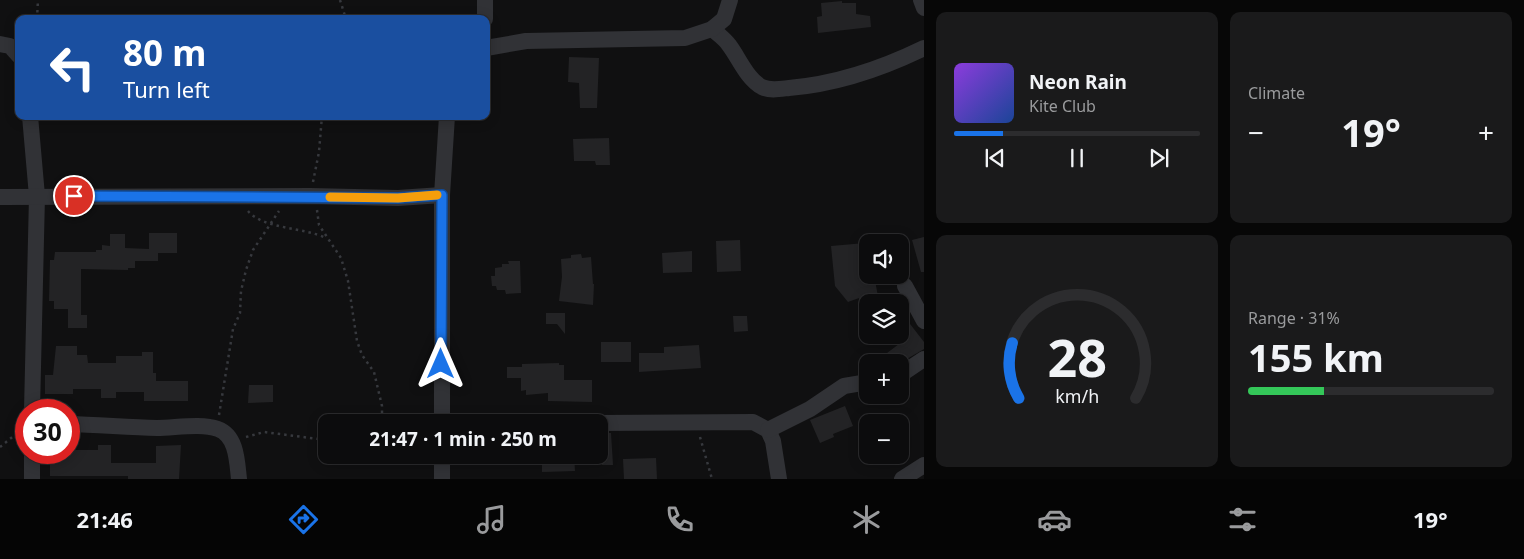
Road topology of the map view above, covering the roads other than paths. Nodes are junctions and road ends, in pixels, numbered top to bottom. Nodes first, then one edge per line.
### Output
1 (485, 0) edge
2 (730, 0) edge
3 (921, 0) edge
4 (924, 8) edge
5 (485, 15) edge
6 (712, 30) junction
7 (0, 44) edge
8 (490, 47) edge
9 (924, 48) edge
10 (15, 52) edge
11 (30, 120) edge
12 (447, 120) edge
13 (442, 195) junction
14 (37, 196) junction
15 (0, 197) edge
16 (905, 286) dead end
17 (924, 321) edge
18 (924, 359) edge
19 (909, 369) edge
20 (859, 384) edge
21 (32, 399) edge
22 (442, 414) edge
23 (608, 423) edge
24 (80, 424) edge
25 (768, 430) junction
26 (32, 464) edge
27 (442, 464) edge
28 (924, 465) edge
29 (32, 479) edge
30 (239, 479) edge
31 (442, 479) edge
32 (779, 479) edge
33 (902, 479) edge

1 - 5 street
2 - 6 street
3 - 4 street
6 - 8 street
6 - 9 street
7 - 10 street
11 - 14 street
12 - 13 street
13 - 14 street
13 - 22 street
14 - 15 street
14 - 21 street
16 - 17 street
18 - 19 street
20 - 25 street
23 - 25 street
24 - 30 street
25 - 32 street
26 - 29 street
27 - 31 street
28 - 33 street

